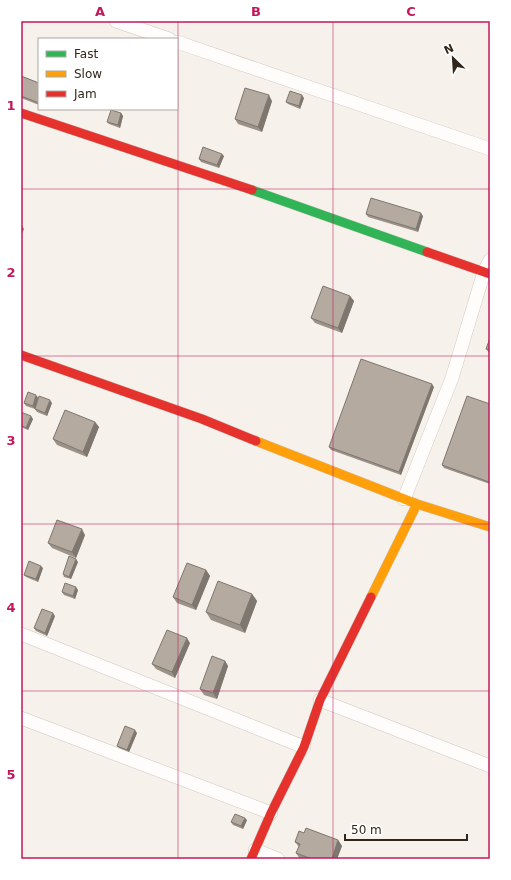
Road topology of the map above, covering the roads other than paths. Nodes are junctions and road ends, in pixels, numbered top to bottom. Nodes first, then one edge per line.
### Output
1 (116, 21) edge
2 (166, 38) edge
3 (178, 42) edge
4 (21, 112) edge
5 (490, 149) edge
6 (490, 260) edge
7 (487, 273) edge
8 (21, 355) edge
9 (404, 499) junction
10 (417, 504) junction
11 (490, 527) edge
12 (21, 634) edge
13 (320, 700) junction
14 (21, 718) edge
15 (304, 747) junction
16 (490, 766) edge
17 (271, 813) junction
18 (253, 855) edge
19 (278, 859) edge

1 - 2 street
3 - 5 street
4 - 7 street
6 - 7 street
7 - 9 street
8 - 9 street
9 - 10 street
10 - 11 street
10 - 13 street
12 - 15 street
13 - 15 street
13 - 16 street
14 - 17 street
15 - 17 street
17 - 18 street
18 - 19 street

